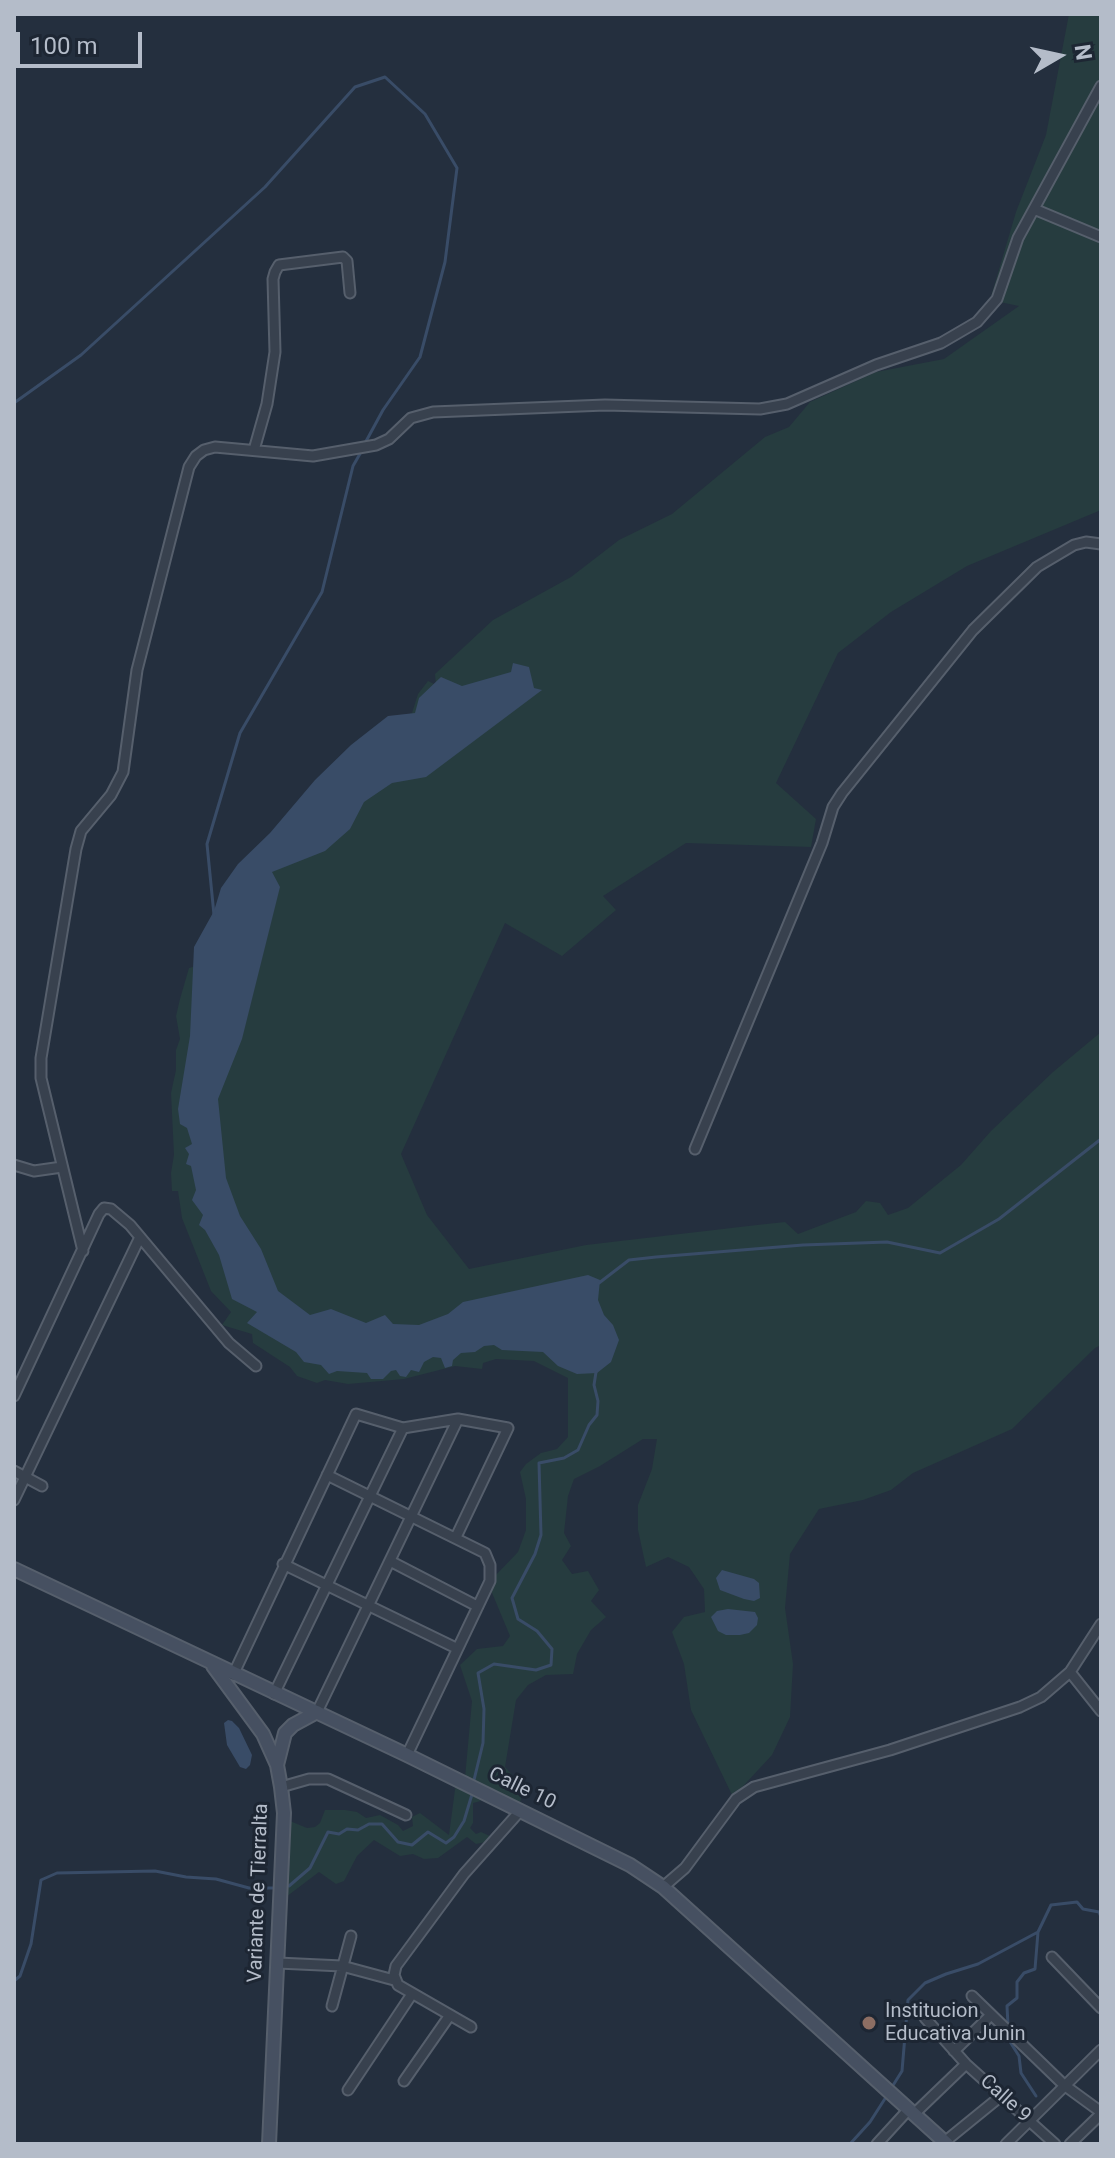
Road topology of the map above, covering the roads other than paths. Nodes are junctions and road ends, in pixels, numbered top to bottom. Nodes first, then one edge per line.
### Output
1 (1101, 86) edge
2 (1034, 209) junction
3 (1101, 237) edge
4 (350, 293) dead end
5 (254, 450) junction
6 (1101, 544) edge
7 (695, 1149) dead end
8 (14, 1165) edge
9 (62, 1167) junction
10 (140, 1237) junction
11 (83, 1251) junction
12 (256, 1366) dead end
13 (14, 1396) edge
14 (458, 1419) junction
15 (403, 1428) junction
16 (14, 1471) edge
17 (327, 1475) junction
18 (25, 1477) junction
19 (42, 1486) dead end
20 (370, 1496) junction
21 (14, 1500) edge
22 (412, 1516) junction
23 (456, 1537) junction
24 (390, 1561) junction
25 (283, 1564) junction
26 (14, 1569) edge
27 (327, 1586) junction
28 (369, 1606) junction
29 (477, 1606) junction
30 (1101, 1624) edge
31 (456, 1648) junction
32 (211, 1664) junction
33 (1070, 1672) junction
34 (233, 1675) junction
35 (274, 1694) junction
36 (1101, 1711) edge
37 (317, 1712) junction
38 (407, 1755) junction
39 (277, 1765) junction
40 (281, 1787) junction
41 (521, 1810) junction
42 (406, 1815) dead end
43 (663, 1887) junction
44 (351, 1936) dead end
45 (1052, 1957) dead end
46 (278, 1963) junction
47 (342, 1966) junction
48 (394, 1980) junction
49 (412, 1994) junction
50 (972, 1996) dead end
51 (332, 2006) dead end
52 (1101, 2008) edge
53 (450, 2015) junction
54 (991, 2015) junction
55 (925, 2018) dead end
56 (471, 2027) dead end
57 (1101, 2050) edge
58 (954, 2051) junction
59 (966, 2064) junction
60 (404, 2081) dead end
61 (1064, 2085) junction
62 (348, 2090) dead end
63 (1001, 2096) junction
64 (911, 2112) junction
65 (1101, 2113) edge
66 (1030, 2121) junction
67 (945, 2143) edge
68 (269, 2144) edge
69 (877, 2144) edge
70 (1006, 2144) edge
71 (1055, 2144) edge
72 (1070, 2144) edge

1 - 2 street
2 - 3 street
2 - 5 street
4 - 5 street
5 - 9 street
6 - 7 street
8 - 9 street
9 - 11 street
10 - 11 street
10 - 12 street
10 - 18 street
11 - 13 street
14 - 15 street
14 - 22 street
14 - 23 street
15 - 17 street
15 - 20 street
16 - 18 street
17 - 20 street
17 - 25 street
18 - 19 street
18 - 21 street
20 - 22 street
20 - 27 street
22 - 23 street
22 - 24 street
23 - 29 street
24 - 28 street
24 - 29 street
25 - 27 street
25 - 34 street
26 - 32 main road, Calle 10
27 - 28 street
27 - 35 street
28 - 31 street
28 - 37 street
29 - 31 street
30 - 33 street
31 - 38 street
32 - 34 main road, Calle 10
32 - 39 main road, Variante de Tierralta
33 - 36 street
33 - 43 street
34 - 35 main road, Calle 10
35 - 37 main road, Calle 10
37 - 38 main road, Calle 10
37 - 39 main road
38 - 41 main road, Calle 10
39 - 40 main road, Variante de Tierralta
40 - 42 street
40 - 46 main road, Variante de Tierralta
41 - 43 main road, Calle 10
41 - 48 street
43 - 64 main road, Calle 10
44 - 47 street
45 - 52 street
46 - 47 street
46 - 68 main road, Variante de Tierralta
47 - 48 street
47 - 51 street
48 - 49 street
49 - 53 street
49 - 62 street
50 - 54 street
53 - 56 street
53 - 60 street
54 - 58 street
54 - 61 street
55 - 58 street, Calle 9
57 - 61 street
58 - 59 street, Calle 9
59 - 63 street, Calle 9
59 - 64 street
61 - 65 street
61 - 66 street
63 - 66 street, Calle 9
63 - 67 street
64 - 67 main road, Calle 10
64 - 69 street
65 - 72 street
66 - 70 street
66 - 71 street, Calle 9

